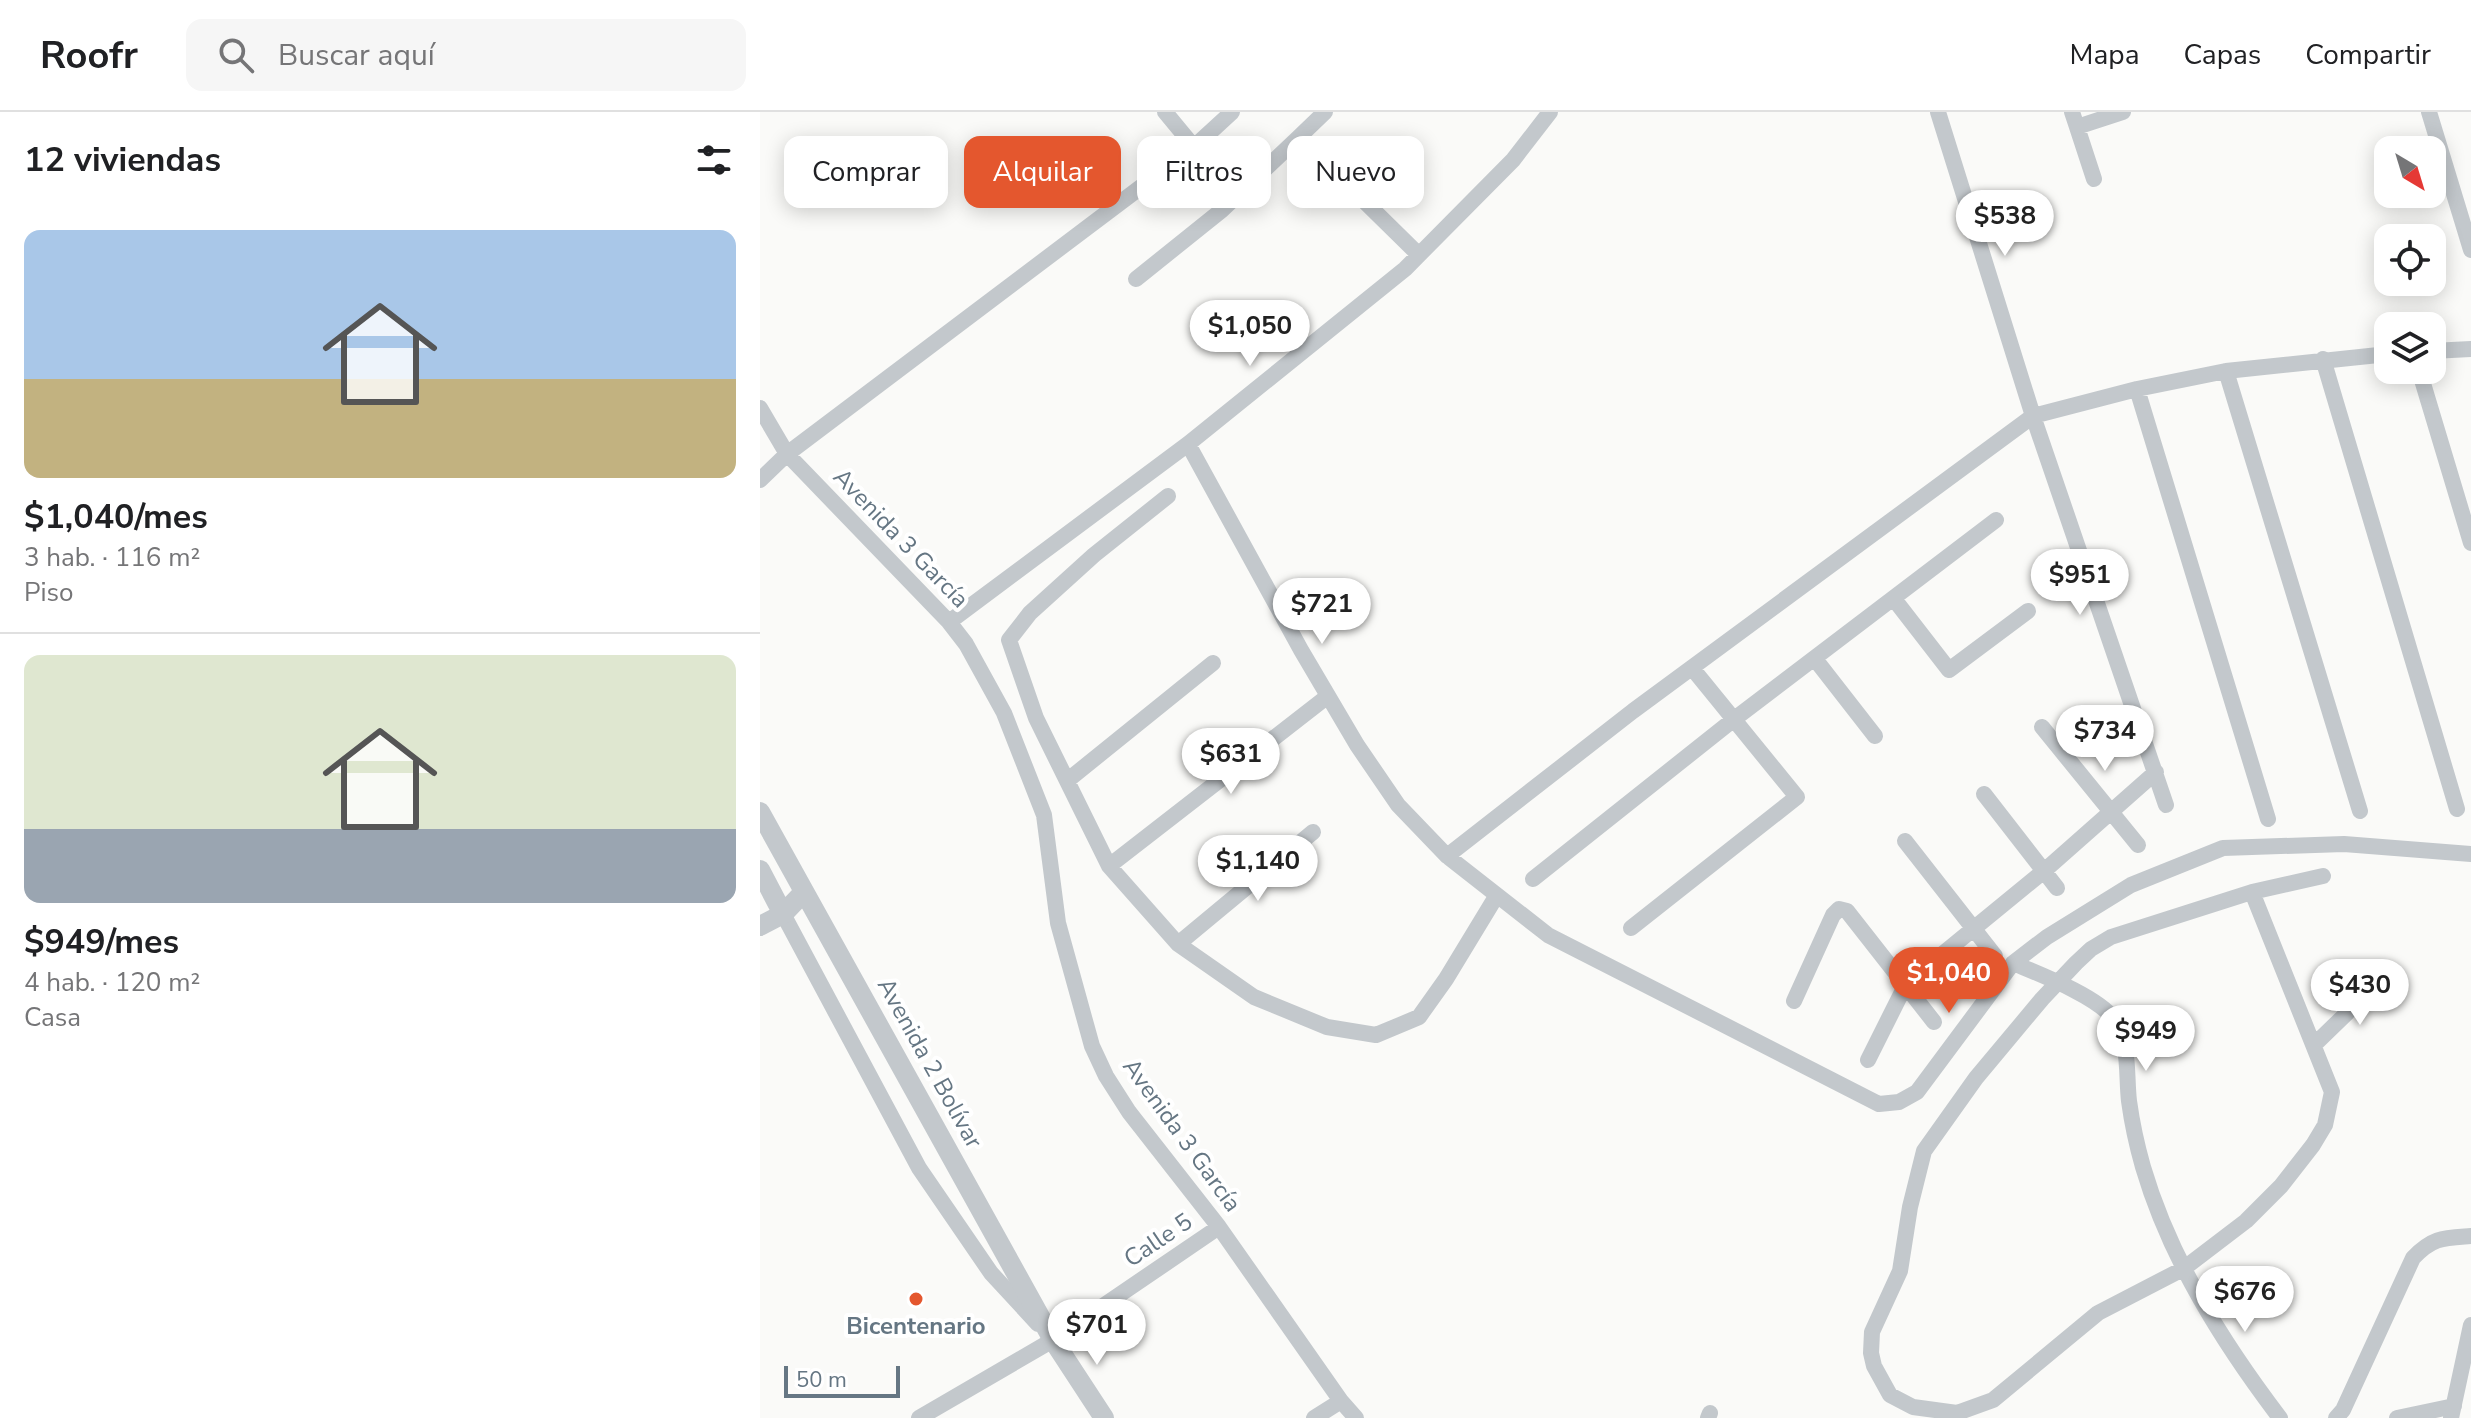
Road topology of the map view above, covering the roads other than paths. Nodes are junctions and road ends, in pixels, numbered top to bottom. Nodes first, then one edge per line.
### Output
1 (1165, 112) edge
2 (1232, 112) edge
3 (1325, 112) edge
4 (1550, 112) edge
5 (1938, 112) edge
6 (2123, 112) edge
7 (2429, 112) edge
8 (2075, 119) edge
9 (1185, 136) edge
10 (1206, 136) edge
11 (1300, 136) edge
12 (1287, 148) edge
13 (2094, 179) dead end
14 (1137, 190) edge
15 (1371, 208) edge
16 (2471, 250) edge
17 (1419, 255) junction
18 (1136, 279) dead end
19 (2471, 349) edge
20 (2446, 350) edge
21 (2374, 355) edge
22 (2323, 359) junction
23 (2226, 371) junction
24 (2423, 384) edge
25 (2137, 389) junction
26 (760, 408) edge
27 (2033, 416) junction
28 (1188, 444) junction
29 (787, 454) junction
30 (760, 480) edge
31 (1168, 496) dead end
32 (1996, 520) dead end
33 (2471, 543) edge
34 (1894, 599) junction
35 (2028, 611) dead end
36 (949, 622) junction
37 (1815, 659) junction
38 (1213, 663) dead end
39 (1692, 668) junction
40 (1328, 696) junction
41 (1733, 720) junction
42 (2042, 727) dead end
43 (1875, 736) dead end
44 (2156, 772) junction
45 (1068, 780) junction
46 (1984, 794) dead end
47 (2166, 805) dead end
48 (2457, 809) dead end
49 (2360, 811) dead end
50 (760, 812) edge
51 (2111, 812) junction
52 (2268, 819) dead end
53 (1313, 832) dead end
54 (1905, 841) dead end
55 (2138, 845) dead end
56 (2471, 854) edge
57 (1447, 856) junction
58 (1109, 866) junction
59 (760, 870) edge
60 (2044, 871) junction
61 (2323, 876) dead end
62 (1533, 879) dead end
63 (2057, 888) dead end
64 (804, 892) junction
65 (2252, 892) junction
66 (1497, 895) junction
67 (783, 914) junction
68 (760, 926) edge
69 (1631, 928) dead end
70 (1974, 928) junction
71 (1178, 944) junction
72 (1995, 956) dead end
73 (2013, 963) junction
74 (2367, 979) dead end
75 (2057, 981) junction
76 (1906, 984) junction
77 (1794, 1001) dead end
78 (1934, 1022) dead end
79 (2314, 1045) junction
80 (1868, 1060) dead end
81 (1219, 1227) junction
82 (2471, 1236) edge
83 (2183, 1269) junction
84 (2471, 1325) edge
85 (1053, 1340) junction
86 (1341, 1401) junction
87 (2452, 1412) edge
88 (919, 1418) edge
89 (1104, 1418) edge
90 (1314, 1418) edge
91 (1356, 1418) edge
92 (2280, 1418) edge
93 (2336, 1418) edge
94 (2397, 1418) edge

1 - 9 street
2 - 10 street
3 - 11 street
4 - 17 street
5 - 27 street
6 - 8 street
7 - 16 street
8 - 13 street
12 - 18 street
14 - 29 street
15 - 17 street
17 - 28 street
19 - 20 street
21 - 22 street
22 - 23 street
22 - 48 street
23 - 25 street
23 - 49 street
24 - 33 street
25 - 27 street
25 - 52 street
26 - 29 street, Avenida 3 García
27 - 39 street
27 - 44 street
28 - 36 street
28 - 40 street
29 - 30 street
29 - 36 street, Avenida 3 García
31 - 45 street
32 - 34 street
34 - 35 street
34 - 37 street
36 - 81 street, Avenida 3 García
37 - 41 street
37 - 43 street
38 - 45 street
39 - 41 street
39 - 57 street
40 - 57 street
40 - 58 street
41 - 62 street
41 - 69 street
42 - 51 street
44 - 47 street
44 - 51 street
45 - 58 street
46 - 60 street
50 - 64 street, Avenida 2 Bolívar
51 - 55 street
51 - 60 street
53 - 71 street
54 - 70 street
56 - 73 street
57 - 66 street
58 - 71 street
59 - 67 street, Avenida 2 Bolívar
60 - 63 street
60 - 70 street
61 - 65 street
64 - 67 street
64 - 85 street, Avenida 2 Bolívar
65 - 75 street
65 - 79 street
66 - 71 street
66 - 73 street
67 - 68 street
67 - 85 street, Avenida 2 Bolívar
70 - 72 street
70 - 76 street
73 - 75 street
74 - 79 street
75 - 83 street
75 - 83 street
76 - 77 street
76 - 78 street
76 - 80 street
79 - 83 street
81 - 85 street, Calle 5
81 - 86 street, Avenida 3 García
82 - 93 street
83 - 92 street
84 - 87 street
85 - 88 street, Calle 5
85 - 89 street, Avenida 2 Bolívar
86 - 90 street
86 - 91 street, Avenida 3 García
87 - 94 street

